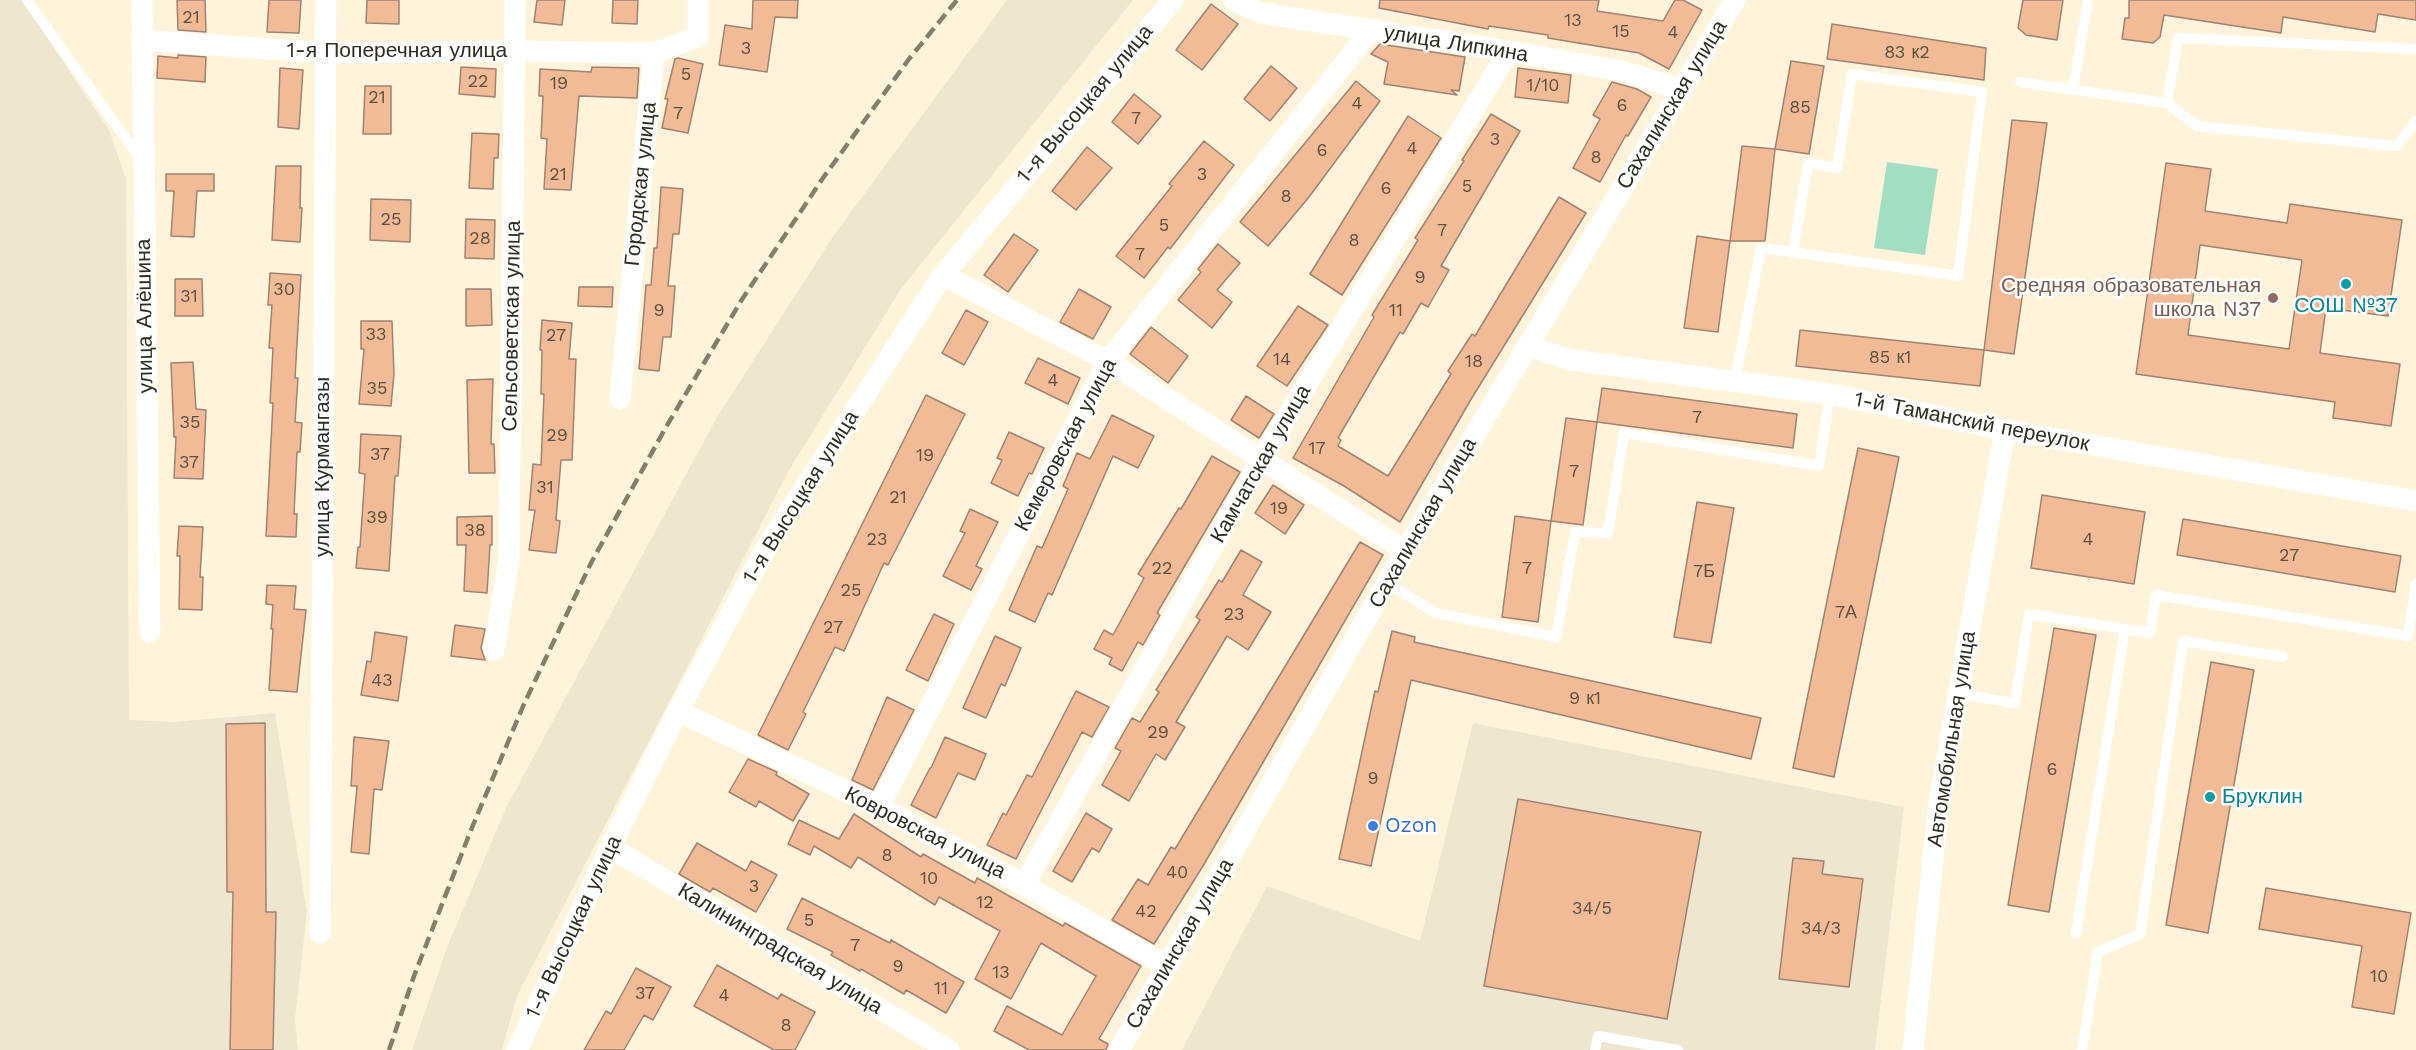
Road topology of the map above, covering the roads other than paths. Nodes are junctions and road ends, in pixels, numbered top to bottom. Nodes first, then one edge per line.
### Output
1 (27, 0) edge
2 (142, 0) edge
3 (326, 0) edge
4 (515, 0) edge
5 (698, 0) edge
6 (1173, 0) edge
7 (1233, 0) edge
8 (1736, 0) edge
9 (2088, 0) edge
10 (1371, 30) junction
11 (141, 40) junction
12 (2416, 50) edge
13 (515, 51) junction
14 (1509, 51) junction
15 (654, 53) junction
16 (326, 54) junction
17 (2020, 82) dead end
18 (1680, 89) junction
19 (2073, 89) junction
20 (2167, 103) junction
21 (2416, 121) edge
22 (143, 163) junction
23 (1793, 252) junction
24 (943, 274) junction
25 (1529, 346) junction
26 (1108, 361) junction
27 (1735, 380) junction
28 (1830, 394) junction
29 (620, 399) dead end
30 (2005, 430) junction
31 (1262, 460) junction
32 (2416, 501) edge
33 (1405, 552) junction
34 (1388, 583) junction
35 (2416, 584) edge
36 (2125, 629) junction
37 (150, 632) dead end
38 (494, 650) dead end
39 (2283, 657) dead end
40 (1958, 694) junction
41 (678, 711) junction
42 (879, 807) junction
43 (610, 847) junction
44 (1024, 885) junction
45 (320, 933) dead end
46 (2076, 933) dead end
47 (1167, 966) junction
48 (517, 1050) edge
49 (949, 1050) edge
50 (1119, 1050) edge
51 (1595, 1050) edge
52 (1678, 1050) edge
53 (1913, 1050) edge
54 (2082, 1050) edge

1 - 22 lane
2 - 11 street, улица Алёшина
3 - 16 street, улица Курмангазы
4 - 13 street, Сельсоветская улица
5 - 15 street
6 - 24 street, 1-я Высоцкая улица
7 - 10 street, улица Липкина
8 - 18 street, Сахалинская улица
9 - 19 lane
10 - 14 street, улица Липкина
10 - 26 street, Кемеровская улица
11 - 16 street, 1-я Поперечная улица
11 - 22 street, улица Алёшина
12 - 20 lane
13 - 15 street, 1-я Поперечная улица
13 - 16 street, 1-я Поперечная улица
13 - 38 street, Сельсоветская улица
14 - 18 street, улица Липкина
14 - 31 street, Камчатская улица
15 - 29 street, Городская улица
16 - 45 street, улица Курмангазы
17 - 19 lane
18 - 25 street, Сахалинская улица
19 - 20 lane
20 - 21 lane
22 - 37 street, улица Алёшина
23 - 23 lane
23 - 27 lane
24 - 26 street
24 - 41 street, 1-я Высоцкая улица
25 - 27 street, 1-й Таманский переулок
25 - 33 street, Сахалинская улица
26 - 31 street
26 - 42 street, Кемеровская улица
27 - 28 street, 1-й Таманский переулок
28 - 30 street, 1-й Таманский переулок
28 - 34 lane
30 - 32 street, 1-й Таманский переулок
30 - 40 street, Автомобильная улица
31 - 33 street
31 - 44 street, Камчатская улица
33 - 34 street, Сахалинская улица
34 - 47 street, Сахалинская улица
35 - 36 lane
36 - 40 lane
36 - 46 lane
39 - 54 lane
40 - 53 street, Автомобильная улица
41 - 42 street, Ковровская улица
41 - 43 street, 1-я Высоцкая улица
42 - 44 street, Ковровская улица
43 - 48 street, 1-я Высоцкая улица
43 - 49 street, Калининградская улица
44 - 47 street, Ковровская улица
47 - 50 street, Сахалинская улица
51 - 52 lane

